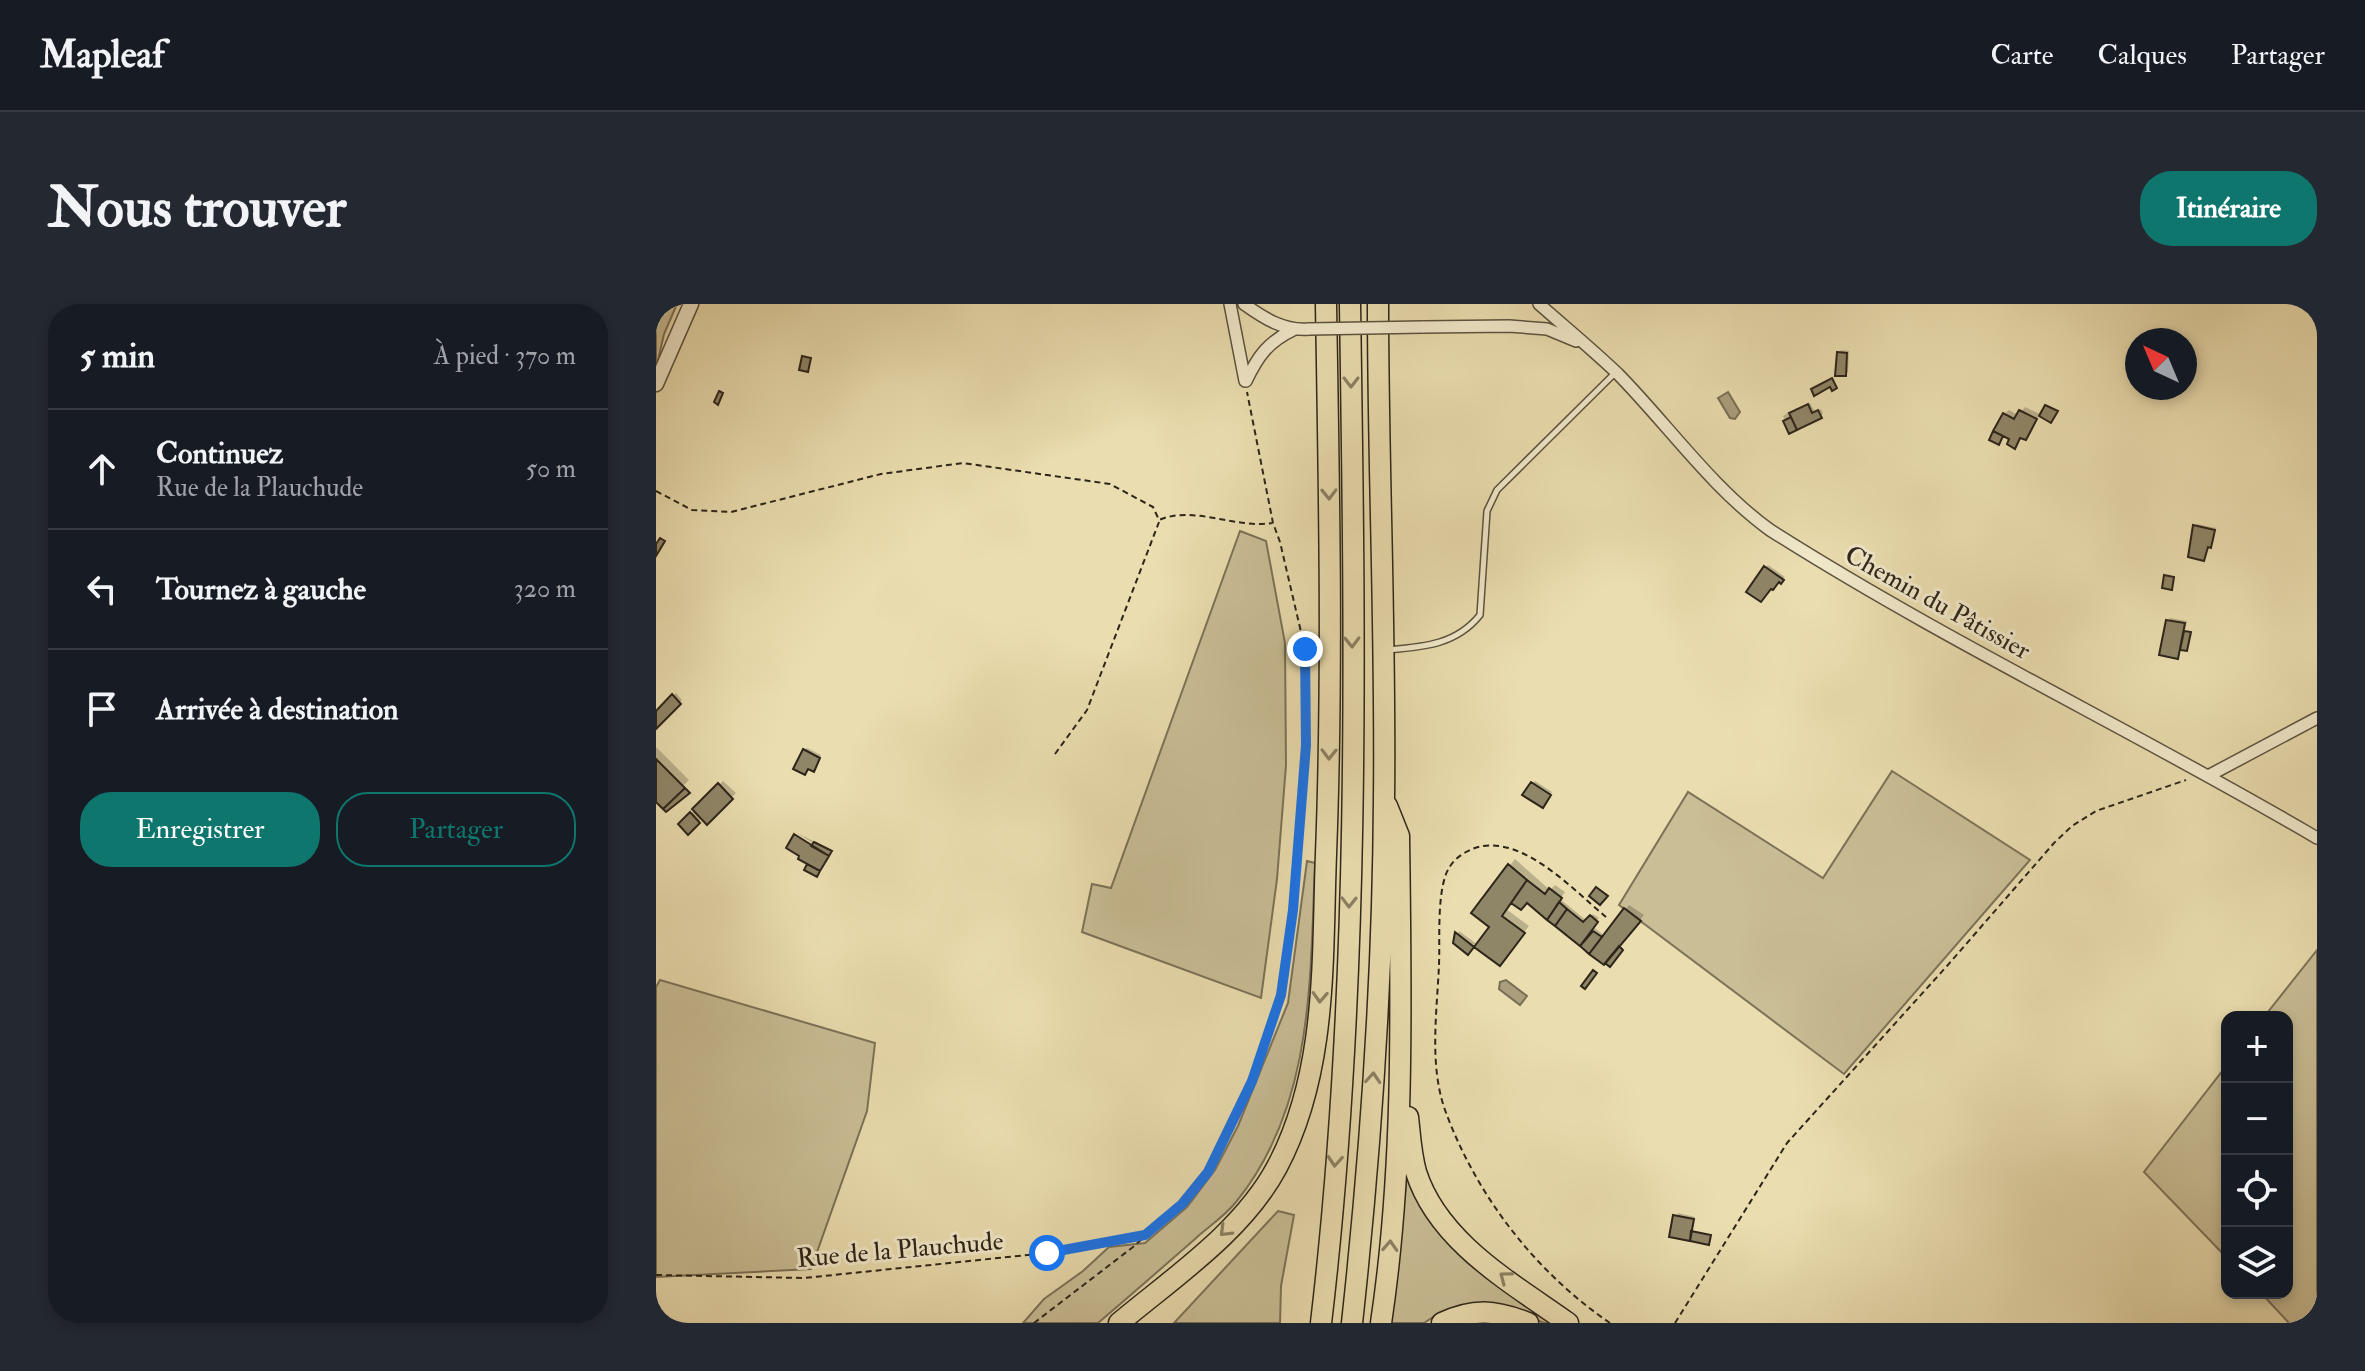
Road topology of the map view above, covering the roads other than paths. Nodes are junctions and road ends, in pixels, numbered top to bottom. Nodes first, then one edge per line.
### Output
1 (691, 304) edge
2 (1230, 304) edge
3 (1244, 304) edge
4 (1326, 304) edge
5 (1350, 304) edge
6 (1378, 304) edge
7 (1539, 304) edge
8 (1293, 330) junction
9 (1583, 344) junction
10 (1616, 372) junction
11 (656, 384) edge
12 (1382, 650) junction
13 (2317, 718) edge
14 (2208, 776) junction
15 (1384, 798) junction
16 (2317, 838) edge
17 (1399, 1030) junction
18 (1119, 1323) edge
19 (1321, 1323) edge
20 (1352, 1323) edge
21 (1381, 1323) edge
22 (1442, 1323) edge
23 (1528, 1323) edge
24 (1568, 1323) edge

1 - 11 street
2 - 8 street
3 - 8 street
4 -> 18 highway
5 -> 19 highway
6 - 12 highway
7 - 9 street, Chemin du Pâtissier
8 - 9 street, bridge
9 - 10 street, Chemin du Pâtissier
10 - 12 lane
10 - 14 street, Chemin du Pâtissier
12 - 15 highway
13 - 14 street
14 - 16 street, Chemin du Pâtissier
15 - 17 highway
20 -> 15 highway
21 -> 17 highway
24 -> 17 highway
22 - 23 highway

